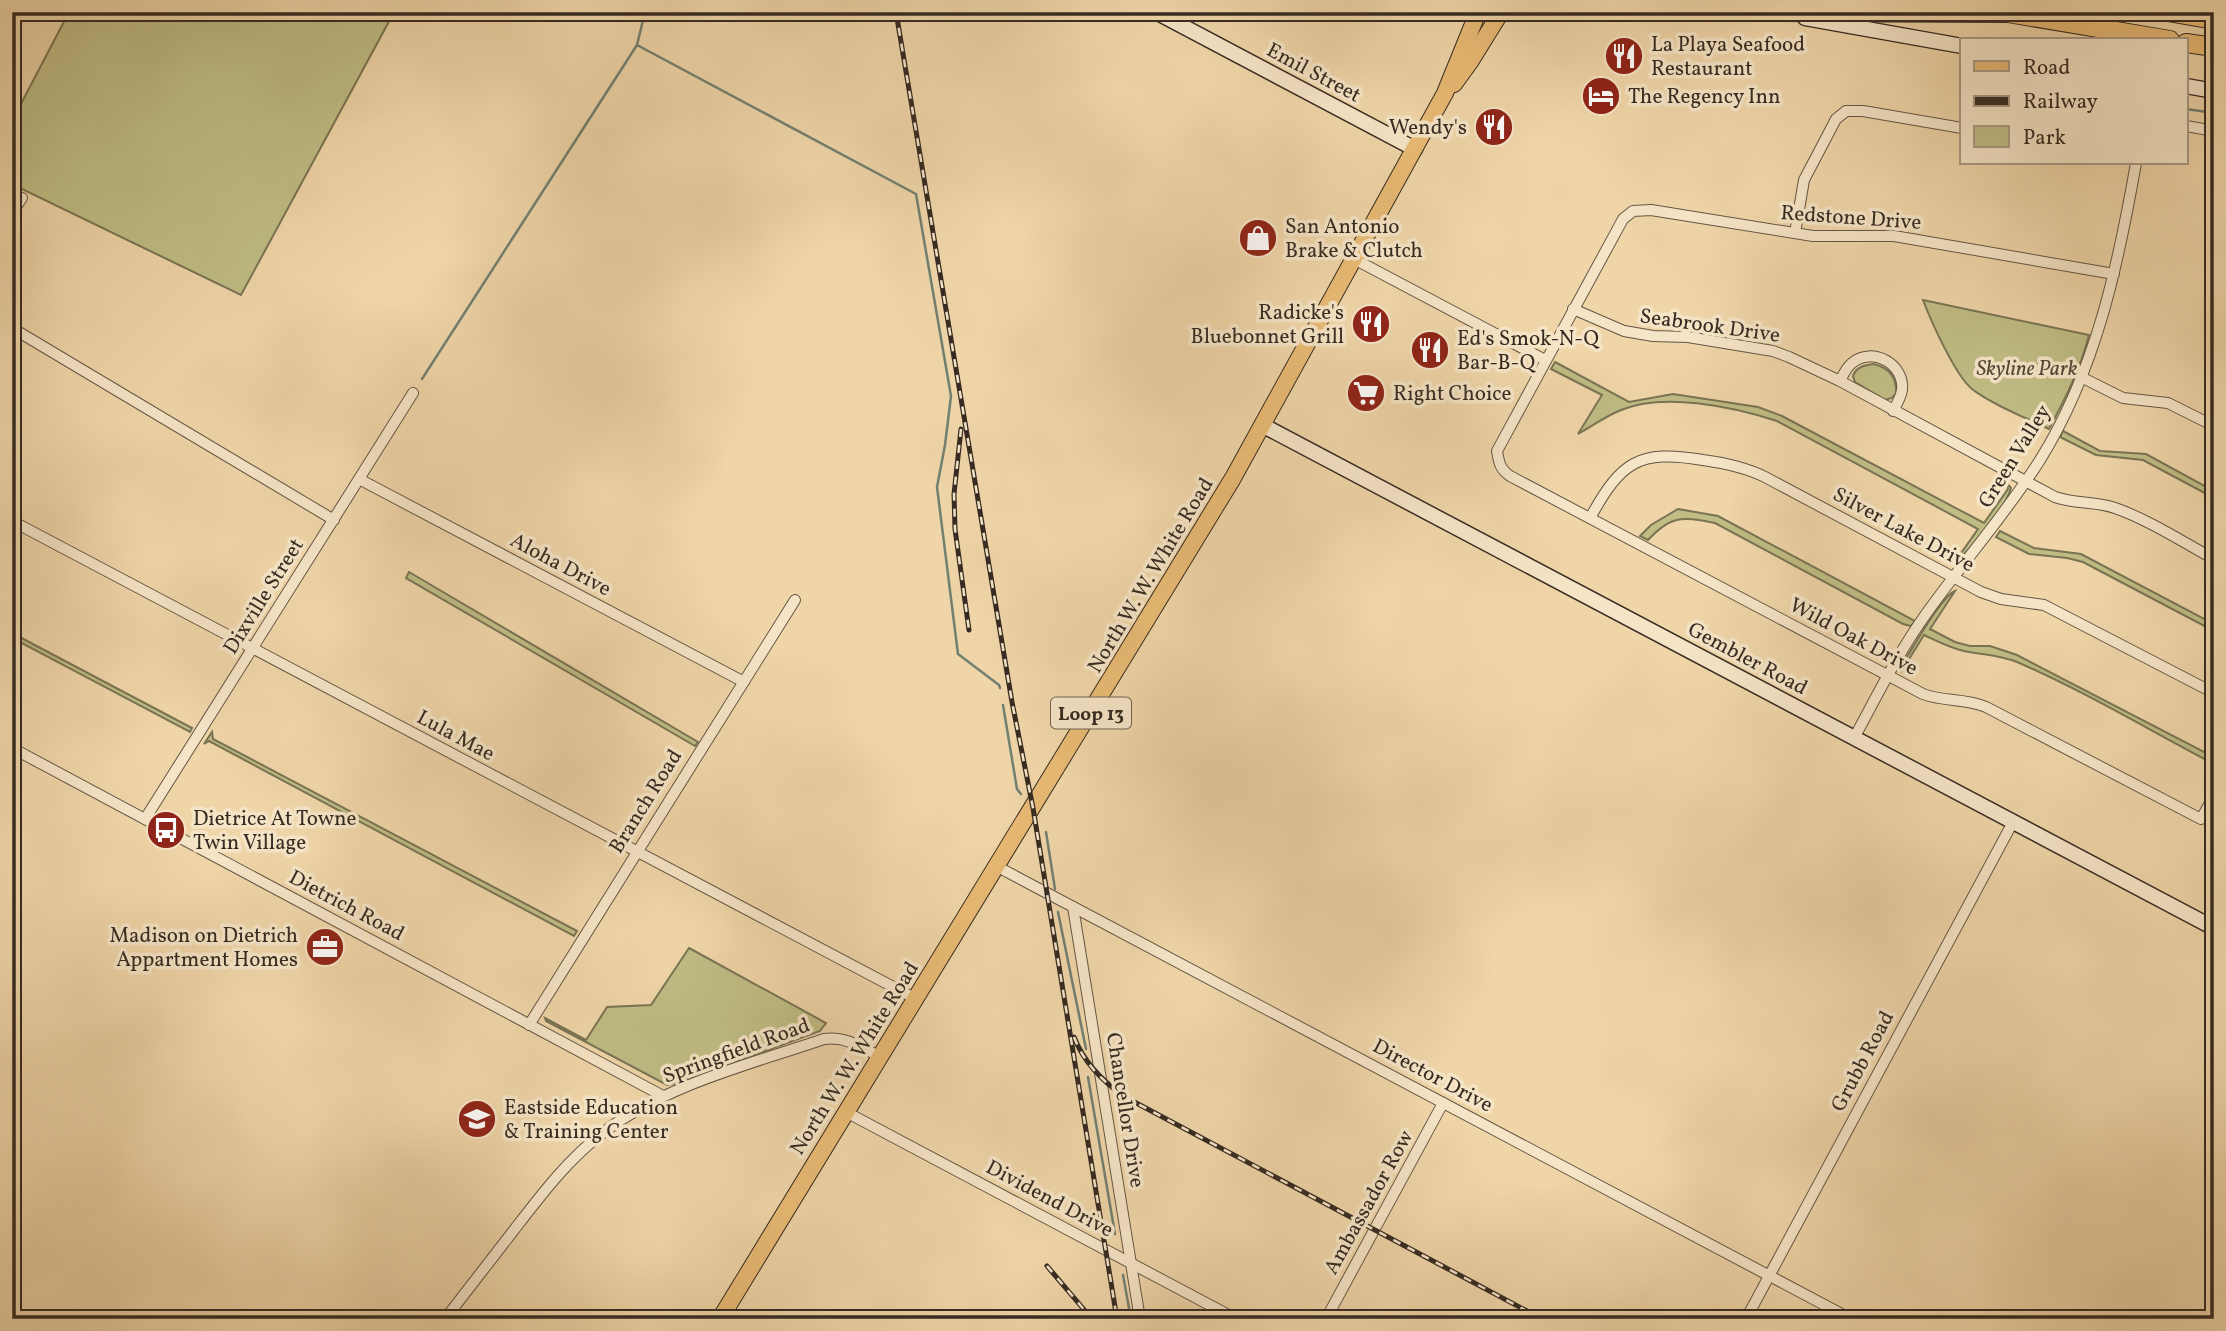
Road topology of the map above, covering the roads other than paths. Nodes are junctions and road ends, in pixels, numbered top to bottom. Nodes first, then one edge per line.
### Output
1 (1156, 12) edge
2 (1478, 12) edge
3 (1501, 12) edge
4 (1772, 12) edge
5 (1778, 12) edge
6 (2168, 12) edge
7 (2004, 13) edge
8 (2214, 20) edge
9 (2158, 38) edge
10 (2188, 43) edge
11 (1960, 46) edge
12 (2214, 47) edge
13 (2188, 86) edge
14 (2214, 91) edge
15 (1445, 93) junction
16 (2188, 127) edge
17 (1960, 128) edge
18 (2214, 131) edge
19 (1415, 149) junction
20 (2136, 164) edge
21 (22, 198) dead end
22 (12, 213) edge
23 (1795, 233) junction
24 (1354, 259) junction
25 (2114, 274) junction
26 (1573, 309) junction
27 (12, 328) edge
28 (1545, 360) junction
29 (2081, 377) junction
30 (1839, 381) junction
31 (413, 393) dead end
32 (1893, 411) junction
33 (1262, 425) junction
34 (2214, 425) edge
35 (359, 479) junction
36 (2024, 481) junction
37 (1590, 518) junction
38 (334, 520) junction
39 (12, 521) edge
40 (2214, 559) edge
41 (1953, 577) junction
42 (795, 600) dead end
43 (252, 649) junction
44 (1888, 676) junction
45 (744, 682) junction
46 (2214, 693) edge
47 (1854, 738) junction
48 (12, 748) edge
49 (2214, 796) edge
50 (145, 819) junction
51 (2013, 822) junction
52 (636, 852) junction
53 (996, 866) junction
54 (1073, 907) junction
55 (2214, 928) edge
56 (916, 999) junction
57 (529, 1025) junction
58 (880, 1057) junction
59 (663, 1096) junction
60 (1443, 1103) junction
61 (846, 1112) junction
62 (1130, 1262) junction
63 (1769, 1275) junction
64 (445, 1319) edge
65 (720, 1319) edge
66 (1140, 1319) edge
67 (1236, 1319) edge
68 (1326, 1319) edge
69 (1746, 1319) edge
70 (1851, 1319) edge

1 - 19 main road, Emil Street
2 - 15 main road, North W. W. White Road / Loop 13
3 - 15 main road, North W. W. White Road / Loop 13
4 - 11 main road
5 - 7 highway
6 - 8 highway
7 - 9 highway
10 - 12 highway
13 - 14 main road
15 - 19 main road, North W. W. White Road / Loop 13
16 - 18 street
17 - 23 street
19 - 24 main road, North W. W. White Road / Loop 13
20 - 25 street, Green Valley
21 - 22 street
23 - 25 street, Redstone Drive
23 - 26 street, Redstone Drive
24 - 28 street
24 - 33 main road, North W. W. White Road / Loop 13
25 - 29 street, Green Valley
26 - 28 street
26 - 30 street, Seabrook Drive
27 - 38 street
28 - 37 street, Wild Oak Drive
29 - 34 street
29 - 36 street, Green Valley
30 - 32 street, Seabrook Drive
30 - 32 street
31 - 35 street, Dixville Street
32 - 36 street, Seabrook Drive
33 - 47 main road, Gembler Road
33 - 53 main road, North W. W. White Road / Loop 13
35 - 38 street, Dixville Street
35 - 45 street, Aloha Drive
36 - 40 street, Seabrook Drive
36 - 41 street, Green Valley
37 - 41 street, Silver Lake Drive
37 - 44 street, Wild Oak Drive
38 - 43 street, Dixville Street
39 - 43 street, Lula Mae
41 - 44 street, Green Valley
41 - 46 street, Silver Lake Drive
42 - 45 street, Branch Road
43 - 50 street, Dixville Street
43 - 52 street, Lula Mae
44 - 47 street, Green Valley
44 - 49 street, Wild Oak Drive
45 - 52 street, Branch Road
47 - 51 main road, Gembler Road
48 - 50 street, Dietrich Road
50 - 57 street, Dietrich Road
51 - 55 main road, Gembler Road
51 - 63 street, Grubb Road
52 - 56 street, Lula Mae
52 - 57 street, Branch Road
53 - 54 street, Director Drive
53 - 56 main road, North W. W. White Road / Loop 13
54 - 60 street, Director Drive
54 - 62 street, Chancellor Drive
56 - 58 main road, North W. W. White Road / Loop 13
57 - 59 street, Dietrich Road
58 - 59 street, Springfield Road
58 - 61 main road, North W. W. White Road / Loop 13
59 - 64 street, Springfield Road
60 - 63 street, Director Drive
60 - 68 street, Ambassador Row
61 - 62 street, Dividend Drive
61 - 65 main road, North W. W. White Road / Loop 13
62 - 66 street, Chancellor Drive
62 - 67 street, Dividend Drive
63 - 69 street, Grubb Road
63 - 70 street, Director Drive

